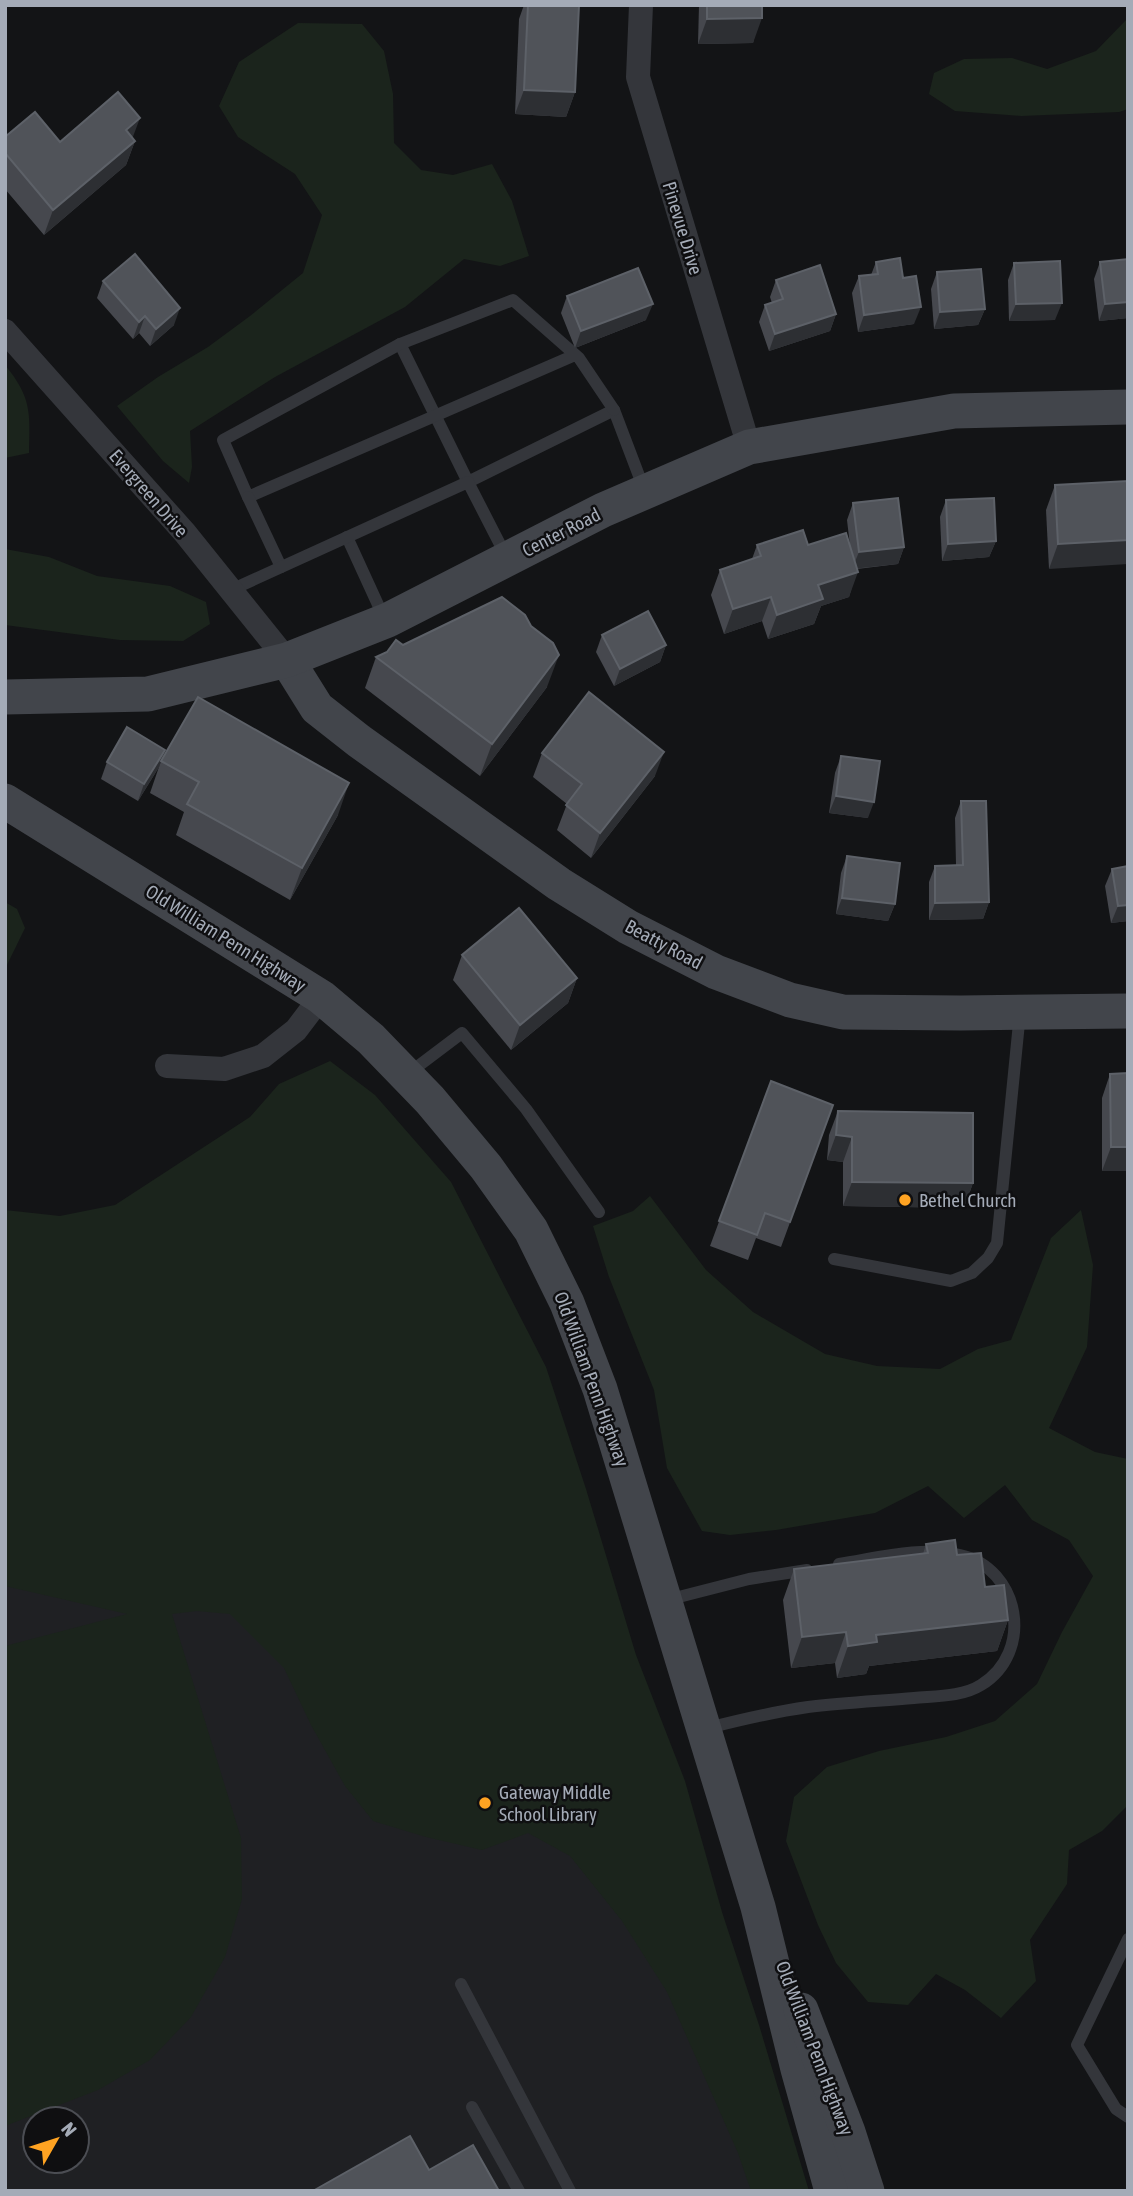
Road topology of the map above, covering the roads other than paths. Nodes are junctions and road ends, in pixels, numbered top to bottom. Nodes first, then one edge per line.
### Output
1 (642, 5) edge
2 (5, 331) edge
3 (400, 344) junction
4 (575, 355) junction
5 (1128, 407) edge
6 (614, 410) junction
7 (434, 415) junction
8 (749, 447) junction
9 (468, 482) junction
10 (645, 492) junction
11 (248, 497) junction
12 (347, 537) junction
13 (508, 559) junction
14 (281, 567) junction
15 (231, 590) junction
16 (386, 621) junction
17 (287, 660) junction
18 (5, 697) edge
19 (5, 801) edge
20 (321, 997) junction
21 (1128, 1011) edge
22 (1020, 1012) junction
23 (167, 1066) dead end
24 (406, 1075) junction
25 (599, 1212) dead end
26 (834, 1259) dead end
27 (831, 1566) edge
28 (817, 1568) edge
29 (664, 1601) junction
30 (704, 1729) junction
31 (758, 1906) junction
32 (1128, 1939) edge
33 (461, 1984) dead end
34 (472, 2107) dead end
35 (1128, 2117) edge
36 (519, 2191) edge
37 (570, 2191) edge
38 (832, 2191) edge
39 (867, 2191) edge

1 - 8 street, Pinevue Drive
2 - 15 street, Evergreen Drive
3 - 4 lane
3 - 7 lane
3 - 11 lane
4 - 6 lane
4 - 7 lane
5 - 8 street, Center Road
6 - 9 lane
6 - 10 lane
7 - 9 lane
7 - 11 lane
8 - 10 street, Center Road
9 - 12 lane
9 - 13 lane
10 - 13 street, Center Road
11 - 14 lane
12 - 14 lane
12 - 16 lane
13 - 16 street, Center Road
14 - 15 lane
15 - 17 street, Evergreen Drive
16 - 17 street, Center Road
17 - 18 street, Center Road
17 - 22 street, Beatty Road
19 - 20 street, Old William Penn Highway
20 - 23 street
20 - 24 street, Old William Penn Highway
21 - 22 street, Beatty Road
22 - 26 lane
24 - 25 lane
24 - 29 street, Old William Penn Highway
27 - 30 lane
28 - 29 lane
29 - 30 street, Old William Penn Highway
30 - 31 street, Old William Penn Highway
31 - 38 street, Old William Penn Highway
31 - 39 street, Old William Penn Highway
32 - 35 lane
33 - 37 lane
34 - 36 lane

